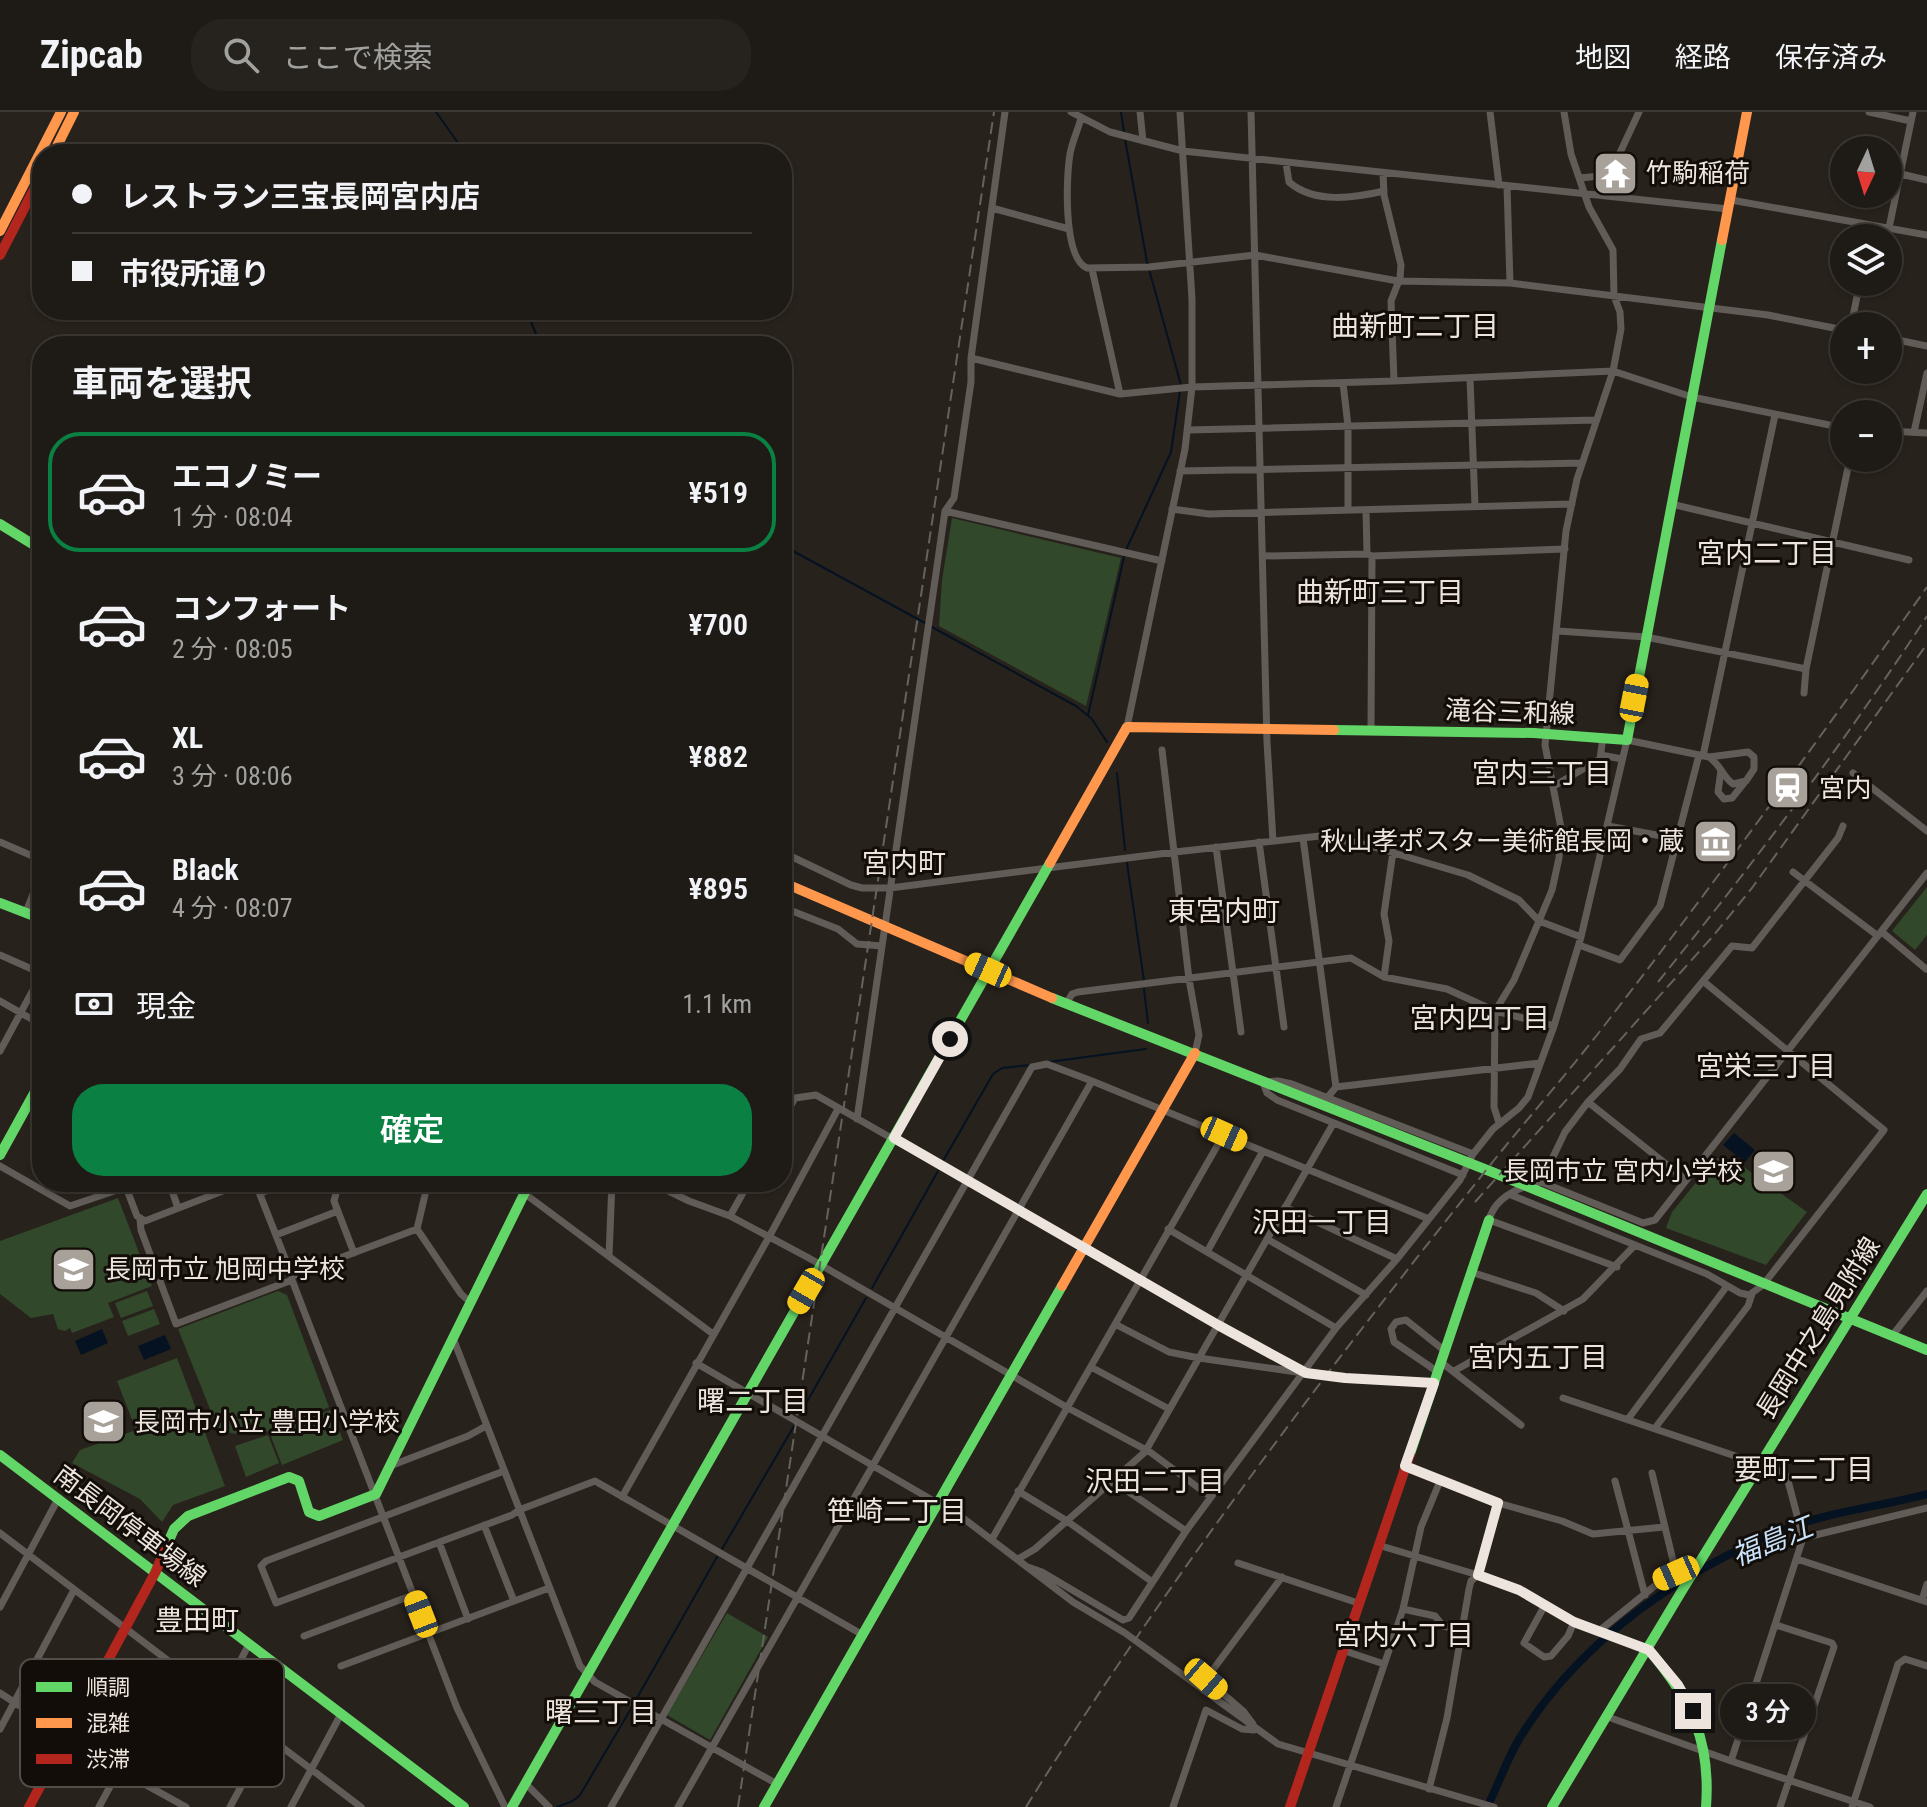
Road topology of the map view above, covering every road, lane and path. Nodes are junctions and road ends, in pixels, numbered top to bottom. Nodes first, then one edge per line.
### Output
1 (61, 112) edge
2 (74, 112) edge
3 (1005, 112) edge
4 (1071, 112) edge
5 (1140, 112) edge
6 (1180, 112) edge
7 (1251, 112) edge
8 (1490, 112) edge
9 (1564, 112) edge
10 (1639, 112) edge
11 (1747, 112) edge
12 (1872, 112) edge
13 (1912, 116) edge
14 (1081, 118) junction
15 (1143, 141) junction
16 (45, 144) edge
17 (58, 144) edge
18 (1183, 151) junction
19 (1253, 160) junction
20 (1286, 163) junction
21 (32, 169) edge
22 (1902, 169) edge
23 (1383, 173) junction
24 (1902, 174) edge
25 (1580, 178) junction
26 (1927, 180) edge
27 (1503, 185) junction
28 (1384, 191) junction
29 (32, 193) edge
30 (1586, 195) junction
31 (1729, 204) junction
32 (992, 208) junction
33 (1864, 224) edge
34 (1069, 229) junction
35 (1902, 230) edge
36 (0, 231) edge
37 (1927, 235) edge
38 (0, 255) edge
39 (1255, 255) junction
40 (1190, 262) junction
41 (1092, 269) junction
42 (1398, 281) junction
43 (1510, 283) junction
44 (1614, 296) junction
45 (1709, 308) junction
46 (1830, 327) edge
47 (1902, 341) edge
48 (1927, 346) edge
49 (971, 358) junction
50 (1613, 371) junction
51 (1927, 373) edge
52 (1470, 378) junction
53 (1394, 381) junction
54 (1343, 383) junction
55 (1259, 385) junction
56 (1192, 387) junction
57 (1120, 394) junction
58 (1692, 397) junction
59 (1775, 415) junction
60 (1596, 420) junction
61 (1473, 423) junction
62 (1830, 425) edge
63 (1348, 426) junction
64 (1259, 427) junction
65 (1188, 430) junction
66 (1902, 432) edge
67 (1914, 432) junction
68 (1927, 433) edge
69 (1582, 463) junction
70 (1472, 464) junction
71 (1348, 468) junction
72 (1260, 470) junction
73 (1180, 471) junction
74 (1847, 472) edge
75 (1572, 504) junction
76 (1671, 504) junction
77 (1475, 506) junction
78 (1172, 509) junction
79 (1348, 510) junction
80 (1366, 510) junction
81 (945, 511) junction
82 (1262, 511) junction
83 (1752, 523) junction
84 (0, 524) edge
85 (0, 532) edge
86 (1833, 541) junction
87 (32, 545) edge
88 (32, 547) edge
89 (1565, 549) junction
90 (1370, 555) junction
91 (1264, 556) junction
92 (1909, 560) dead end
93 (1162, 561) junction
94 (1558, 631) junction
95 (1646, 637) junction
96 (1725, 652) junction
97 (1806, 669) junction
98 (1804, 693) dead end
99 (1127, 727) junction
100 (1267, 729) junction
101 (1371, 730) junction
102 (1546, 734) junction
103 (1603, 737) junction
104 (1627, 740) junction
105 (1162, 750) dead end
106 (1601, 755) junction
107 (1704, 756) junction
108 (1622, 759) junction
109 (1721, 769) junction
110 (1853, 773) dead end
111 (1746, 781) junction
112 (1554, 786) junction
113 (1608, 826) junction
114 (1843, 826) dead end
115 (1927, 831) edge
116 (1303, 838) junction
117 (1678, 839) junction
118 (1273, 841) junction
119 (0, 842) edge
120 (1259, 842) junction
121 (1216, 847) junction
122 (1175, 852) junction
123 (1393, 852) junction
124 (32, 856) edge
125 (792, 857) edge
126 (1048, 868) junction
127 (1793, 872) dead end
128 (1927, 873) edge
129 (1804, 881) junction
130 (792, 886) edge
131 (890, 888) junction
132 (32, 897) edge
133 (0, 903) edge
134 (792, 911) edge
135 (26, 912) junction
136 (32, 915) edge
137 (1539, 921) junction
138 (885, 925) junction
139 (1880, 934) junction
140 (1580, 941) junction
141 (882, 946) junction
142 (0, 955) edge
143 (1319, 960) junction
144 (1276, 967) junction
145 (1926, 969) edge
146 (32, 970) edge
147 (988, 970) junction
148 (1233, 973) junction
149 (1384, 977) junction
150 (1189, 979) junction
151 (1703, 981) junction
152 (32, 994) edge
153 (0, 1001) edge
154 (1066, 1004) junction
155 (1495, 1011) junction
156 (21, 1013) junction
157 (32, 1019) edge
158 (1554, 1026) junction
159 (1284, 1027) dead end
160 (1241, 1032) dead end
161 (1788, 1049) junction
162 (0, 1050) edge
163 (1195, 1053) junction
164 (1540, 1063) junction
165 (1496, 1067) junction
166 (1092, 1081) junction
167 (1263, 1082) junction
168 (1336, 1087) junction
169 (32, 1097) edge
170 (1327, 1098) junction
171 (1588, 1102) junction
172 (792, 1103) edge
173 (838, 1109) junction
174 (1163, 1111) junction
175 (857, 1119) junction
176 (1499, 1123) junction
177 (1333, 1124) junction
178 (1224, 1134) junction
179 (894, 1138) junction
180 (1263, 1151) junction
181 (1473, 1154) junction
182 (0, 1155) edge
183 (0, 1166) edge
184 (1307, 1170) junction
185 (1463, 1175) junction
186 (1686, 1180) junction
187 (32, 1181) edge
188 (968, 1181) junction
189 (1541, 1182) junction
190 (50, 1192) edge
191 (108, 1192) edge
192 (128, 1192) edge
193 (172, 1192) edge
194 (336, 1192) edge
195 (426, 1192) edge
196 (612, 1192) edge
197 (670, 1192) edge
198 (743, 1192) edge
199 (217, 1193) edge
200 (261, 1193) edge
201 (524, 1193) joint
202 (1927, 1194) edge
203 (1511, 1195) junction
204 (1285, 1207) junction
205 (178, 1208) junction
206 (338, 1211) junction
207 (1018, 1211) junction
208 (730, 1216) junction
209 (1429, 1219) junction
210 (140, 1220) junction
211 (1489, 1220) junction
212 (417, 1229) junction
213 (1168, 1229) junction
214 (276, 1235) junction
215 (769, 1237) junction
216 (1267, 1239) junction
217 (1635, 1245) junction
218 (1084, 1249) junction
219 (1207, 1252) junction
220 (354, 1253) junction
221 (609, 1256) junction
222 (1397, 1259) junction
223 (821, 1266) junction
224 (1617, 1267) junction
225 (1471, 1272) junction
226 (1246, 1276) junction
227 (292, 1278) junction
228 (1141, 1280) junction
229 (1763, 1285) junction
230 (1727, 1286) junction
231 (1927, 1291) edge
232 (1752, 1294) junction
233 (1366, 1295) junction
234 (470, 1302) junction
235 (896, 1309) junction
236 (1564, 1311) junction
237 (1850, 1318) junction
238 (1115, 1324) junction
239 (1218, 1325) junction
240 (1336, 1328) junction
241 (713, 1334) junction
242 (947, 1336) junction
243 (1892, 1336) junction
244 (453, 1338) junction
245 (1927, 1350) edge
246 (1199, 1358) junction
247 (696, 1363) junction
248 (1091, 1367) junction
249 (1439, 1367) junction
250 (1454, 1371) junction
251 (1306, 1373) junction
252 (1011, 1376) junction
253 (749, 1392) junction
254 (1563, 1398) dead end
255 (1068, 1408) junction
256 (1169, 1409) junction
257 (1628, 1419) junction
258 (1521, 1425) dead end
259 (486, 1426) junction
260 (1655, 1428) junction
261 (823, 1434) junction
262 (1145, 1452) junction
263 (0, 1455) edge
264 (873, 1464) junction
265 (1760, 1464) junction
266 (390, 1466) junction
267 (1405, 1466) junction
268 (504, 1471) junction
269 (1652, 1473) dead end
270 (1113, 1481) junction
271 (1440, 1481) junction
272 (1615, 1481) dead end
273 (1018, 1491) junction
274 (376, 1494) junction
275 (622, 1497) junction
276 (1211, 1497) junction
277 (58, 1499) junction
278 (939, 1503) junction
279 (1498, 1503) junction
280 (1927, 1508) edge
281 (519, 1510) junction
282 (384, 1517) junction
283 (1067, 1521) junction
284 (484, 1525) junction
285 (672, 1525) junction
286 (1664, 1527) junction
287 (1186, 1531) junction
288 (1627, 1531) junction
289 (0, 1533) edge
290 (1802, 1536) junction
291 (992, 1539) junction
292 (439, 1542) junction
293 (1378, 1545) junction
294 (28, 1554) junction
295 (398, 1557) junction
296 (1415, 1558) junction
297 (1018, 1559) junction
298 (1797, 1559) junction
299 (1238, 1563) dead end
300 (1699, 1564) junction
301 (1028, 1567) junction
302 (748, 1568) junction
303 (155, 1573) junction
304 (1676, 1573) junction
305 (1478, 1575) junction
306 (1282, 1577) junction
307 (1151, 1581) junction
308 (1927, 1584) edge
309 (549, 1588) junction
310 (74, 1590) junction
311 (413, 1595) junction
312 (1645, 1595) junction
313 (798, 1597) junction
314 (514, 1601) junction
315 (1924, 1601) edge
316 (1358, 1603) junction
317 (1545, 1605) junction
318 (0, 1607) edge
319 (1403, 1609) junction
320 (468, 1619) junction
321 (1574, 1622) junction
322 (1776, 1625) junction
323 (125, 1628) junction
324 (1461, 1630) junction
325 (1601, 1632) junction
326 (428, 1634) junction
327 (863, 1635) junction
328 (304, 1636) dead end
329 (249, 1644) junction
330 (1342, 1650) junction
331 (1649, 1650) junction
332 (37, 1659) edge
333 (108, 1659) edge
334 (166, 1659) edge
335 (241, 1659) edge
336 (269, 1659) edge
337 (1384, 1664) junction
338 (341, 1666) dead end
339 (1927, 1666) edge
340 (284, 1671) edge
341 (587, 1674) junction
342 (20, 1692) edge
343 (0, 1693) edge
344 (15, 1701) junction
345 (20, 1704) edge
346 (341, 1714) junction
347 (1608, 1717) junction
348 (662, 1718) junction
349 (0, 1729) edge
350 (1256, 1730) junction
351 (712, 1747) junction
352 (284, 1749) edge
353 (1706, 1751) junction
354 (1308, 1754) junction
355 (1731, 1761) junction
356 (1349, 1766) junction
357 (311, 1770) junction
358 (1789, 1780) junction
359 (525, 1783) junction
360 (777, 1784) junction
361 (39, 1787) edge
362 (110, 1787) edge
363 (150, 1787) edge
364 (241, 1787) edge
365 (1429, 1789) junction
366 (1853, 1804) edge
367 (357, 1806) edge
368 (29, 1807) edge
369 (99, 1807) edge
370 (186, 1807) edge
371 (230, 1807) edge
372 (291, 1807) edge
373 (464, 1807) edge
374 (505, 1807) edge
375 (512, 1807) edge
376 (549, 1807) edge
377 (611, 1807) edge
378 (678, 1807) edge
379 (764, 1807) edge
380 (1173, 1807) edge
381 (1290, 1807) edge
382 (1337, 1807) edge
383 (1494, 1807) edge
384 (1552, 1807) edge
385 (1706, 1807) edge
386 (1780, 1807) edge
387 (1870, 1807) edge

1 - 16 main road
2 - 17 main road
3 - 32 street
4 - 14 street
5 - 15 street
6 - 18 street
7 - 19 street
8 - 27 street
9 - 25 street
10 - 25 street
11 - 31 main road
12 - 13 street
13 - 22 street
14 - 15 street
14 - 34 street
15 - 18 street
18 - 19 street
18 - 40 street
19 - 20 street
19 - 39 street
20 - 23 street
20 - 28 street
21 - 36 main road
23 - 27 street
23 - 28 street
24 - 26 street
25 - 30 street
27 - 30 street
27 - 43 street
28 - 42 street
29 - 38 main road
30 - 31 street
30 - 44 street
31 - 33 street
31 - 45 main road
32 - 34 street
32 - 49 street
34 - 41 street
35 - 37 street
39 - 40 street
39 - 42 street
39 - 55 street
40 - 41 street
40 - 56 street
41 - 57 street
42 - 43 street
42 - 53 street
43 - 44 street
44 - 45 street
44 - 50 street
45 - 46 street
45 - 58 main road
47 - 48 street
49 - 57 street
49 - 81 street
50 - 52 street
50 - 58 street
50 - 60 street
51 - 67 street
52 - 53 street
52 - 61 street
53 - 54 street
54 - 55 street
54 - 63 street
55 - 56 street
55 - 64 street
56 - 57 street
56 - 65 street
58 - 59 street
58 - 76 main road
59 - 62 street
59 - 83 street
60 - 61 street
60 - 69 street
61 - 63 street
61 - 70 street
63 - 64 street
63 - 71 street
64 - 65 street
64 - 72 street
65 - 73 street
66 - 67 street
67 - 68 street
69 - 70 street
69 - 75 street
70 - 71 street
70 - 77 street
71 - 72 street
71 - 79 street
72 - 73 street
72 - 82 street
73 - 78 street
74 - 86 street
75 - 77 street
75 - 89 street
76 - 83 street
76 - 95 main road
77 - 80 street
78 - 82 street
78 - 93 street
79 - 80 street
79 - 82 street
80 - 90 street
81 - 93 street
81 - 131 street
82 - 91 street
83 - 86 street
83 - 96 street
84 - 87 main road
85 - 88 main road
86 - 92 street
86 - 97 street
89 - 90 street
89 - 94 street
90 - 91 street
90 - 101 street
91 - 100 street
93 - 99 street
94 - 95 street
94 - 102 street
95 - 96 street
95 - 104 main road
96 - 97 street
96 - 107 street
97 - 98 street
99 - 100 main road, 滝谷三和線
99 - 126 main road
100 - 101 main road, 滝谷三和線
100 - 118 street
101 - 102 main road, 滝谷三和線
102 - 103 main road, 滝谷三和線
102 - 112 street
103 - 104 main road, 滝谷三和線
103 - 106 street
104 - 107 street
104 - 108 street
105 - 122 street
106 - 108 street
106 - 112 street
107 - 109 street
107 - 111 street
107 - 117 street
108 - 113 street
109 - 111 street
109 - 111 street
110 - 115 street
112 - 137 street
113 - 117 street
113 - 140 street
114 - 129 street
116 - 118 street
116 - 123 street
116 - 143 street
117 - 140 street
118 - 120 street
119 - 124 street
120 - 121 street
120 - 144 street
121 - 122 street
121 - 148 street
122 - 126 street
122 - 150 street
123 - 137 street
123 - 149 street
125 - 131 street
126 - 131 street
126 - 147 main road
127 - 129 street
128 - 139 street
129 - 139 street
129 - 151 street
130 - 138 main road
131 - 138 street
132 - 135 street
133 - 135 main road
134 - 141 street
135 - 136 main road
137 - 140 street
137 - 155 street
138 - 141 street
138 - 147 main road
139 - 145 street
139 - 161 street
140 - 158 street
141 - 175 street
142 - 146 street
143 - 144 street
143 - 149 street
143 - 168 street
144 - 148 street
144 - 159 street
147 - 154 main road
147 - 179 main road
148 - 150 street
148 - 160 street
149 - 155 street
150 - 154 street
150 - 163 street
151 - 161 street
151 - 171 street
152 - 156 street
153 - 156 street
154 - 163 main road
155 - 158 street
155 - 165 street
156 - 157 street
156 - 162 street
158 - 164 street
161 - 186 street
161 - 229 street
163 - 167 main road
163 - 174 main road
164 - 165 street
164 - 176 street
165 - 168 street
165 - 176 street
166 - 174 street
166 - 188 street
166 - 207 street
167 - 170 street
167 - 177 street
167 - 229 main road
168 - 170 street
169 - 182 main road
170 - 181 street
171 - 186 street
171 - 189 street
172 - 173 street
173 - 175 street
173 - 215 street
174 - 178 street
174 - 218 main road
175 - 179 street
176 - 181 street
177 - 184 street
177 - 185 street
178 - 180 street
178 - 213 street
179 - 188 street
179 - 223 main road
180 - 184 street
180 - 219 street
181 - 185 street
183 - 187 street
184 - 204 street
184 - 209 street
185 - 209 street
186 - 189 street
188 - 207 street
188 - 235 street
189 - 203 street
190 - 191 street
192 - 210 street
193 - 205 street
194 - 206 street
195 - 212 street
196 - 221 street
197 - 208 street
198 - 208 street
199 - 205 street
200 - 214 street
201 - 221 street
201 - 234 main road
202 - 237 main road, 長岡中之島見附線
203 - 211 street
203 - 217 street
204 - 216 street
204 - 222 street
205 - 210 street
206 - 214 street
206 - 220 street
207 - 218 street
207 - 242 street
208 - 215 street
209 - 222 street
210 - 227 street
211 - 224 street
211 - 225 main road
212 - 220 street
212 - 234 street
213 - 219 street
213 - 228 street
214 - 227 street
215 - 223 street
215 - 241 street
216 - 226 street
216 - 233 street
217 - 224 street
217 - 230 street
218 - 228 street
218 - 252 main road
219 - 226 street
220 - 227 street
221 - 241 street
222 - 233 street
223 - 235 street
223 - 253 main road
224 - 236 street
225 - 236 street
225 - 249 main road
226 - 239 street
226 - 240 street
227 - 274 street
228 - 238 street
228 - 239 street
229 - 232 street
229 - 237 main road
230 - 232 street
230 - 257 street
231 - 243 street
232 - 260 street
233 - 240 street
234 - 244 main road
235 - 242 street
235 - 261 street
236 - 250 street
237 - 243 main road
237 - 265 main road, 長岡中之島見附線
238 - 246 street
238 - 248 street
239 - 246 street
239 - 251 street
240 - 251 street
241 - 247 street
242 - 252 street
242 - 264 street
243 - 245 main road
244 - 259 street
244 - 266 main road
246 - 251 street
246 - 256 street
247 - 253 street
247 - 275 street
248 - 255 street
248 - 256 street
249 - 249 street
249 - 250 street
249 - 251 street
249 - 267 main road
250 - 258 street
251 - 276 street
252 - 255 street
252 - 278 main road
253 - 261 street
253 - 285 main road
254 - 257 street
255 - 262 street
255 - 273 street
256 - 262 street
257 - 260 street
259 - 266 street
259 - 268 street
260 - 265 street
261 - 264 street
261 - 302 street
262 - 270 street
262 - 276 street
263 - 277 main road, 南長岡停車場線
264 - 278 street
264 - 313 street
265 - 290 street
265 - 300 main road, 長岡中之島見附線
266 - 274 main road
267 - 271 street
267 - 293 main road
268 - 281 street
268 - 282 street
269 - 286 street
270 - 283 street
270 - 287 street
271 - 279 street
271 - 296 street
272 - 288 street
273 - 283 street
273 - 291 street
274 - 282 street
274 - 303 main road
275 - 281 street
275 - 285 street
276 - 287 street
277 - 294 street
277 - 303 main road, 南長岡停車場線
278 - 291 street
278 - 327 main road
279 - 288 street
279 - 305 street
280 - 290 street
281 - 284 street
281 - 309 street
282 - 295 street
282 - 295 street
283 - 297 street
283 - 307 street
284 - 292 street
284 - 314 street
285 - 302 street
285 - 341 main road
286 - 288 street
286 - 304 street
287 - 307 street
288 - 312 street
289 - 294 street
290 - 298 street
291 - 297 street
292 - 295 street
292 - 320 street
293 - 296 street
293 - 316 main road
294 - 310 street
294 - 318 street
295 - 311 street
296 - 305 street
296 - 319 street
297 - 301 street
298 - 315 street
298 - 322 street
299 - 306 street
300 - 304 street
300 - 331 main road, 長岡中之島見附線
301 - 307 street
301 - 350 street
302 - 313 street
302 - 348 street
303 - 323 main road
303 - 329 main road, 南長岡停車場線
304 - 312 street
305 - 317 street
305 - 324 street
306 - 316 street
306 - 350 street
308 - 315 street
309 - 314 street
309 - 341 street
310 - 323 street
310 - 332 street
311 - 326 street
311 - 328 street
312 - 325 street
313 - 327 street
313 - 351 street
314 - 320 street
316 - 330 main road
317 - 321 street
317 - 321 street
319 - 324 street
319 - 337 street
320 - 326 street
321 - 325 street
322 - 355 street
322 - 358 street
323 - 333 main road
323 - 334 street
324 - 365 street
325 - 331 street
326 - 338 street
326 - 374 street
327 - 360 main road
329 - 335 street
329 - 336 main road, 南長岡停車場線
330 - 337 street
330 - 354 main road
331 - 347 main road
331 - 353 main road
337 - 356 street
339 - 366 street
340 - 346 main road, 南長岡停車場線
341 - 348 street
341 - 359 main road
342 - 344 street
343 - 344 street
344 - 345 street
344 - 349 street
346 - 357 street
346 - 373 main road, 南長岡停車場線
347 - 353 street
347 - 384 main road
348 - 351 street
348 - 377 street
350 - 354 street
350 - 380 street
351 - 360 street
351 - 378 street
352 - 357 street
353 - 355 street
353 - 385 main road
354 - 356 street
354 - 381 main road
355 - 358 street
356 - 365 street
356 - 382 street
357 - 367 street
357 - 372 street
358 - 366 street
358 - 386 street
359 - 375 main road
359 - 376 street
360 - 379 main road
361 - 368 main road
362 - 369 street
363 - 370 street
364 - 371 street
365 - 383 street
366 - 387 street

